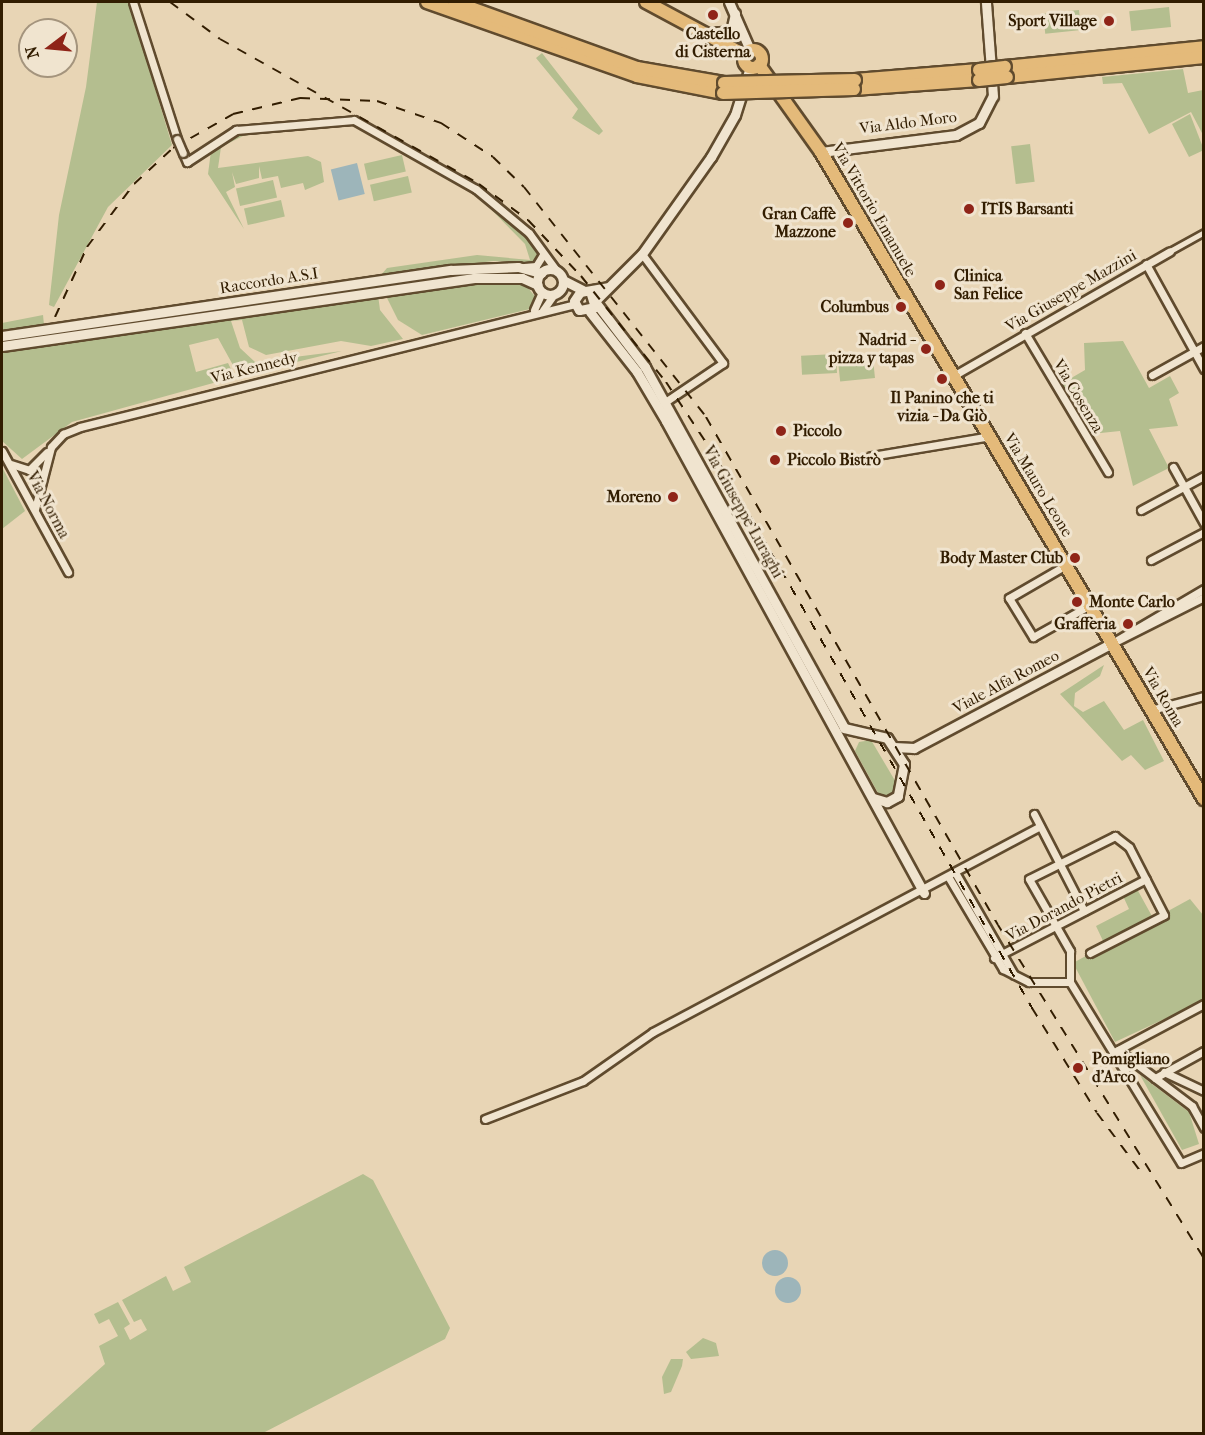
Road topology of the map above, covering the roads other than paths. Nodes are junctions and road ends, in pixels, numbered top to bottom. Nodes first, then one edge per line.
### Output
1 (133, 2) edge
2 (427, 2) edge
3 (454, 2) edge
4 (646, 2) edge
5 (986, 2) edge
6 (731, 5) edge
7 (711, 33) junction
8 (1203, 47) edge
9 (747, 52) junction
10 (1203, 57) edge
11 (755, 66) junction
12 (1006, 72) junction
13 (724, 88) junction
14 (821, 152) junction
15 (1203, 232) edge
16 (540, 247) junction
17 (1170, 250) joint
18 (642, 254) junction
19 (543, 255) junction
20 (1146, 264) junction
21 (518, 267) junction
22 (556, 270) junction
23 (542, 272) junction
24 (563, 280) junction
25 (613, 285) junction
26 (540, 288) junction
27 (587, 291) junction
28 (556, 293) junction
29 (596, 301) junction
30 (574, 303) junction
31 (543, 310) junction
32 (532, 312) junction
33 (590, 312) junction
34 (606, 316) junction
35 (1025, 333) junction
36 (2, 336) edge
37 (2, 346) edge
38 (1203, 346) edge
39 (1194, 351) junction
40 (1203, 369) edge
41 (1152, 375) dead end
42 (953, 376) junction
43 (665, 402) junction
44 (990, 436) junction
45 (51, 447) junction
46 (2, 451) edge
47 (872, 456) dead end
48 (11, 464) junction
49 (1173, 467) dead end
50 (1108, 472) dead end
51 (1203, 476) edge
52 (1184, 487) junction
53 (34, 509) junction
54 (1141, 510) dead end
55 (1203, 523) edge
56 (1203, 532) edge
57 (1151, 560) dead end
58 (1066, 565) junction
59 (68, 572) dead end
60 (1203, 589) edge
61 (1203, 597) edge
62 (1090, 605) junction
63 (1112, 643) junction
64 (1203, 696) edge
65 (1151, 710) junction
66 (860, 734) junction
67 (845, 745) junction
68 (894, 747) junction
69 (914, 748) junction
70 (904, 765) junction
71 (873, 798) junction
72 (895, 799) junction
73 (1203, 799) edge
74 (1034, 814) dead end
75 (886, 822) junction
76 (1040, 826) junction
77 (1059, 863) junction
78 (953, 876) junction
79 (1146, 879) junction
80 (924, 893) junction
81 (1084, 911) junction
82 (1054, 926) junction
83 (1090, 953) dead end
84 (1002, 955) junction
85 (994, 958) junction
86 (1018, 979) junction
87 (1070, 982) junction
88 (1203, 1004) edge
89 (1203, 1051) edge
90 (1115, 1052) junction
91 (1164, 1072) junction
92 (1155, 1078) junction
93 (1203, 1091) edge
94 (485, 1119) dead end
95 (1203, 1128) edge
96 (1203, 1153) edge

1 - 16 street, bridge
2 - 13 main road
3 - 13 main road
4 - 7 main road
5 - 14 street, Via Aldo Moro
6 - 7 street
6 - 9 street
7 - 9 main road
8 - 12 main road
9 - 11 main road, Via Vittorio Emanuele
10 - 12 main road
11 - 14 main road, Via Vittorio Emanuele
11 - 18 street
12 - 13 main road, bridge
14 - 42 main road, Via Vittorio Emanuele
15 - 17 street, Via Giuseppe Mazzini
16 - 19 street
16 - 22 street
17 - 20 street, Via Giuseppe Mazzini
18 - 25 street
18 - 43 street
19 - 21 street
19 - 23 street
20 - 35 street, Via Giuseppe Mazzini
20 - 39 street
21 - 23 street, Raccordo A.S.I
21 - 36 street, Raccordo A.S.I
22 - 23 street, Raccordo A.S.I
22 - 24 street
23 - 26 street
24 - 27 street
24 - 28 street
25 - 27 street
25 - 29 street
25 - 34 street
26 - 28 street, Raccordo A.S.I
26 - 32 street
26 - 37 street, Raccordo A.S.I
27 - 29 street, Via Giuseppe Luraghi
27 - 30 street
28 - 30 street
28 - 31 street
29 - 33 street
29 - 34 street, Via Giuseppe Luraghi
30 - 31 street, Via Kennedy
30 - 33 street
31 - 32 street, Via Kennedy
32 - 45 street, Via Kennedy
33 - 67 street, Via Giuseppe Luraghi
34 - 43 street, Via Giuseppe Luraghi
35 - 42 street, Via Giuseppe Mazzini
35 - 50 street, Via Cosenza
38 - 39 street
39 - 40 street
39 - 41 street
42 - 44 main road, Via Mauro Leone
43 - 66 street, Via Giuseppe Luraghi
44 - 47 street
44 - 58 main road, Via Mauro Leone
45 - 48 street, Via Kennedy
45 - 53 street
46 - 48 street, Via Norma
48 - 53 street, Via Norma
49 - 52 street
51 - 52 street
52 - 54 street
52 - 55 street
53 - 59 street, Via Norma
56 - 57 street
58 - 62 main road, Via Mauro Leone
58 - 62 street
60 - 63 street, Viale Alfa Romeo
61 - 63 street, Viale Alfa Romeo
62 - 63 main road, Via Mauro Leone
63 - 65 main road, Via Roma
63 - 69 street, Viale Alfa Romeo
64 - 65 street
65 - 73 main road, Via Roma
66 - 67 street
66 - 68 street, Via Giuseppe Luraghi
67 - 71 street, Via Giuseppe Luraghi
68 - 69 street
68 - 70 street
69 - 70 street
70 - 72 street
71 - 72 street
71 - 75 street, Via Giuseppe Luraghi
72 - 75 street
74 - 76 street
75 - 80 street, Via Giuseppe Luraghi
76 - 77 street
76 - 78 street
77 - 79 street
77 - 81 street
77 - 82 street
78 - 80 street
78 - 84 street
78 - 85 street
79 - 81 street, Via Dorando Pietri
79 - 83 street
80 - 94 street
81 - 82 street, Via Dorando Pietri
82 - 84 street, Via Dorando Pietri
82 - 87 street
84 - 85 street, Via Dorando Pietri
84 - 86 street
85 - 86 street
86 - 87 street
87 - 90 street
88 - 90 street
89 - 91 street
90 - 92 street
90 - 96 street
91 - 92 street
91 - 93 street
92 - 95 street

